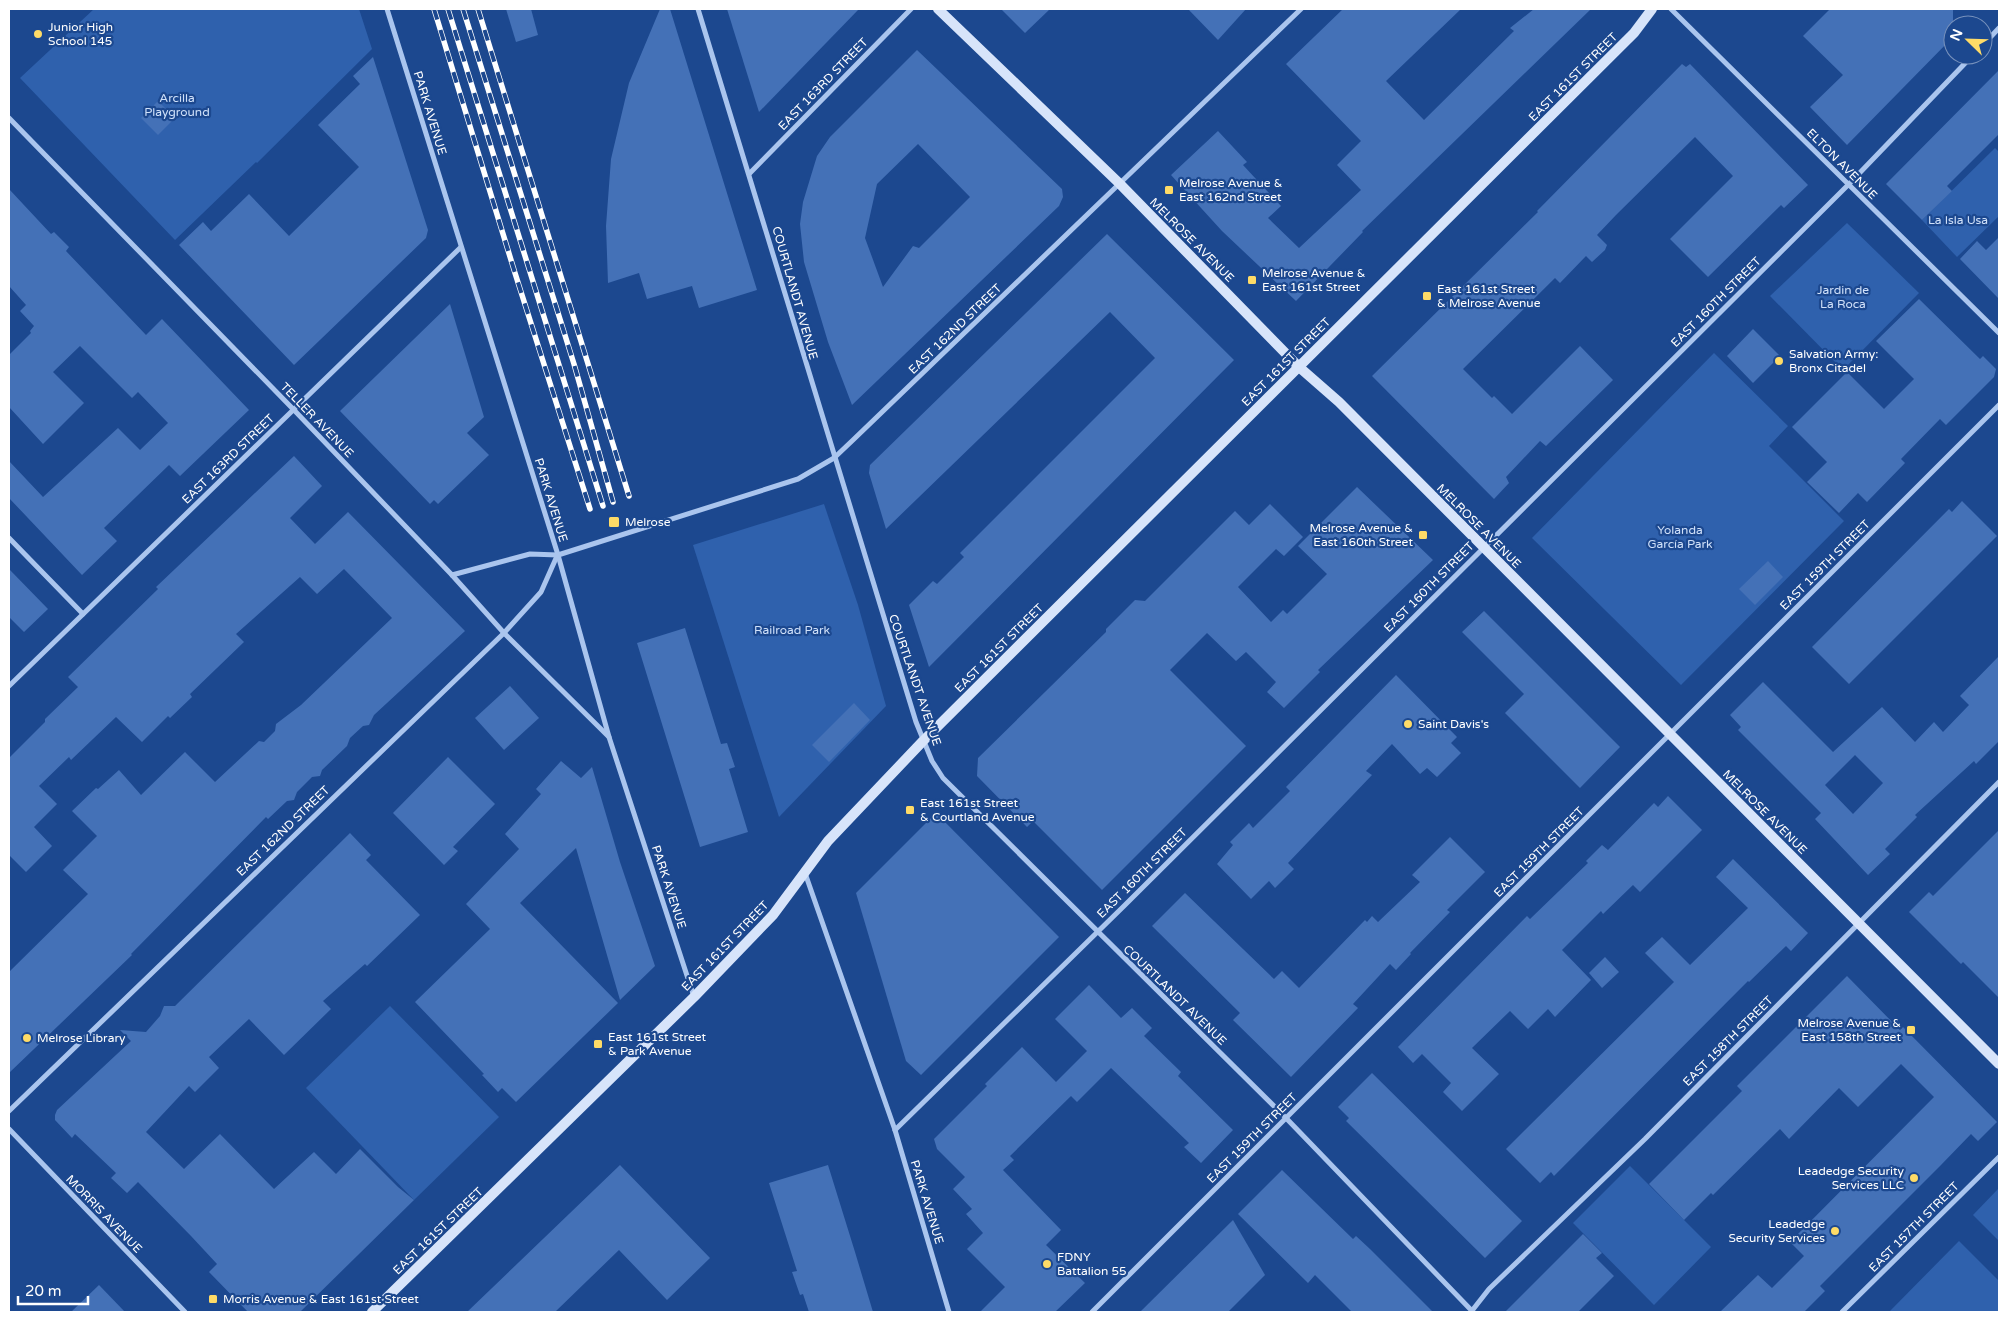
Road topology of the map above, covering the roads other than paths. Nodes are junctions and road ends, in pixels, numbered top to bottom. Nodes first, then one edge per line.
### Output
1 (387, 9) edge
2 (698, 9) edge
3 (911, 9) edge
4 (938, 9) edge
5 (1301, 9) edge
6 (1652, 9) edge
7 (1671, 9) edge
8 (1963, 65) edge
9 (9, 118) edge
10 (750, 174) junction
11 (1120, 184) junction
12 (1849, 184) junction
13 (461, 247) junction
14 (1999, 333) edge
15 (1299, 367) junction
16 (1999, 405) edge
17 (294, 410) junction
18 (834, 458) junction
19 (9, 538) edge
20 (1483, 547) junction
21 (558, 555) junction
22 (452, 575) junction
23 (83, 614) junction
24 (504, 633) junction
25 (9, 686) edge
26 (1670, 735) junction
27 (609, 737) junction
28 (923, 741) junction
29 (1999, 782) edge
30 (804, 872) junction
31 (1859, 923) junction
32 (1097, 932) junction
33 (694, 997) junction
34 (1999, 1064) edge
35 (9, 1111) edge
36 (1286, 1118) junction
37 (9, 1129) edge
38 (895, 1130) junction
39 (1999, 1157) edge
40 (186, 1312) edge
41 (372, 1312) edge
42 (949, 1312) edge
43 (1092, 1312) edge
44 (1472, 1312) edge
45 (1842, 1312) edge

1 - 13 street, PARK AVENUE
2 - 10 street, COURTLANDT AVENUE
3 - 10 street, EAST 163RD STREET
4 - 11 main road, MELROSE AVENUE
5 - 11 street, EAST 162ND STREET
6 - 15 main road, EAST 161ST STREET
7 - 12 street, ELTON AVENUE
8 - 12 street, EAST 160TH STREET
9 - 17 street, TELLER AVENUE
10 - 18 street, COURTLANDT AVENUE
11 - 15 main road, MELROSE AVENUE
11 - 18 street, EAST 162ND STREET
12 - 14 street, ELTON AVENUE
12 - 20 street, EAST 160TH STREET
13 - 17 street, EAST 163RD STREET
13 - 21 street, PARK AVENUE
15 - 20 main road, MELROSE AVENUE
15 - 28 main road, EAST 161ST STREET
16 - 26 street, EAST 159TH STREET
17 - 22 street, TELLER AVENUE
17 - 23 street, EAST 163RD STREET
18 - 21 street, EAST 162ND STREET
18 - 28 street, COURTLANDT AVENUE
19 - 23 street
20 - 26 main road, MELROSE AVENUE
20 - 32 street, EAST 160TH STREET
21 - 22 street, EAST 162ND STREET
21 - 24 street, EAST 162ND STREET
21 - 27 street, PARK AVENUE
22 - 24 street, TELLER AVENUE
23 - 25 street, EAST 163RD STREET
24 - 27 street, TELLER AVENUE
24 - 35 street, EAST 162ND STREET
26 - 31 main road, MELROSE AVENUE
26 - 36 street, EAST 159TH STREET
27 - 33 street, PARK AVENUE
28 - 30 main road, EAST 161ST STREET
28 - 32 street, COURTLANDT AVENUE
29 - 31 street, EAST 158TH STREET
30 - 33 main road, EAST 161ST STREET
30 - 38 street, PARK AVENUE
31 - 34 main road, MELROSE AVENUE
31 - 44 street, EAST 158TH STREET
32 - 36 street, COURTLANDT AVENUE
32 - 38 street, EAST 160TH STREET
33 - 41 main road, EAST 161ST STREET
36 - 43 street, EAST 159TH STREET
36 - 44 street, COURTLANDT AVENUE
37 - 40 street, MORRIS AVENUE
38 - 42 street, PARK AVENUE
39 - 45 street, EAST 157TH STREET

